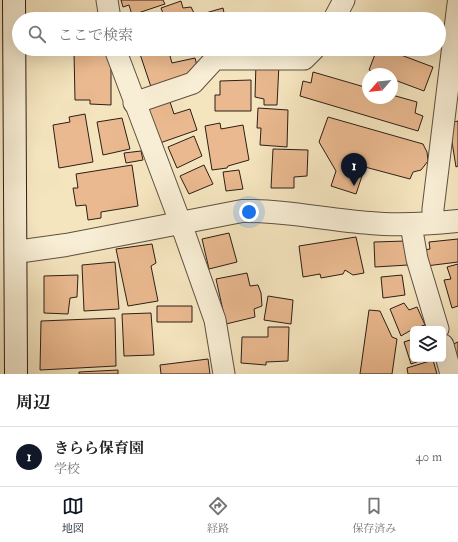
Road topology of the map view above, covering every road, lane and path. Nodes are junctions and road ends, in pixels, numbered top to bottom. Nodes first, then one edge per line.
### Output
1 (14, 0) edge
2 (107, 0) edge
3 (344, 0) edge
4 (458, 4) edge
5 (14, 12) edge
6 (109, 12) edge
7 (338, 12) edge
8 (14, 56) edge
9 (117, 56) edge
10 (307, 56) edge
11 (134, 103) junction
12 (458, 221) edge
13 (181, 223) junction
14 (433, 223) junction
15 (411, 225) junction
16 (16, 252) junction
17 (437, 326) edge
18 (446, 356) edge
19 (16, 374) edge
20 (224, 374) edge
21 (451, 374) edge

1 - 5 street
2 - 6 street
3 - 7 street
4 - 14 street
8 - 16 street
9 - 11 street
10 - 11 street
11 - 13 street
12 - 14 street
13 - 15 street
13 - 16 street
13 - 20 street
14 - 15 street
15 - 17 street
16 - 19 street
18 - 21 street

